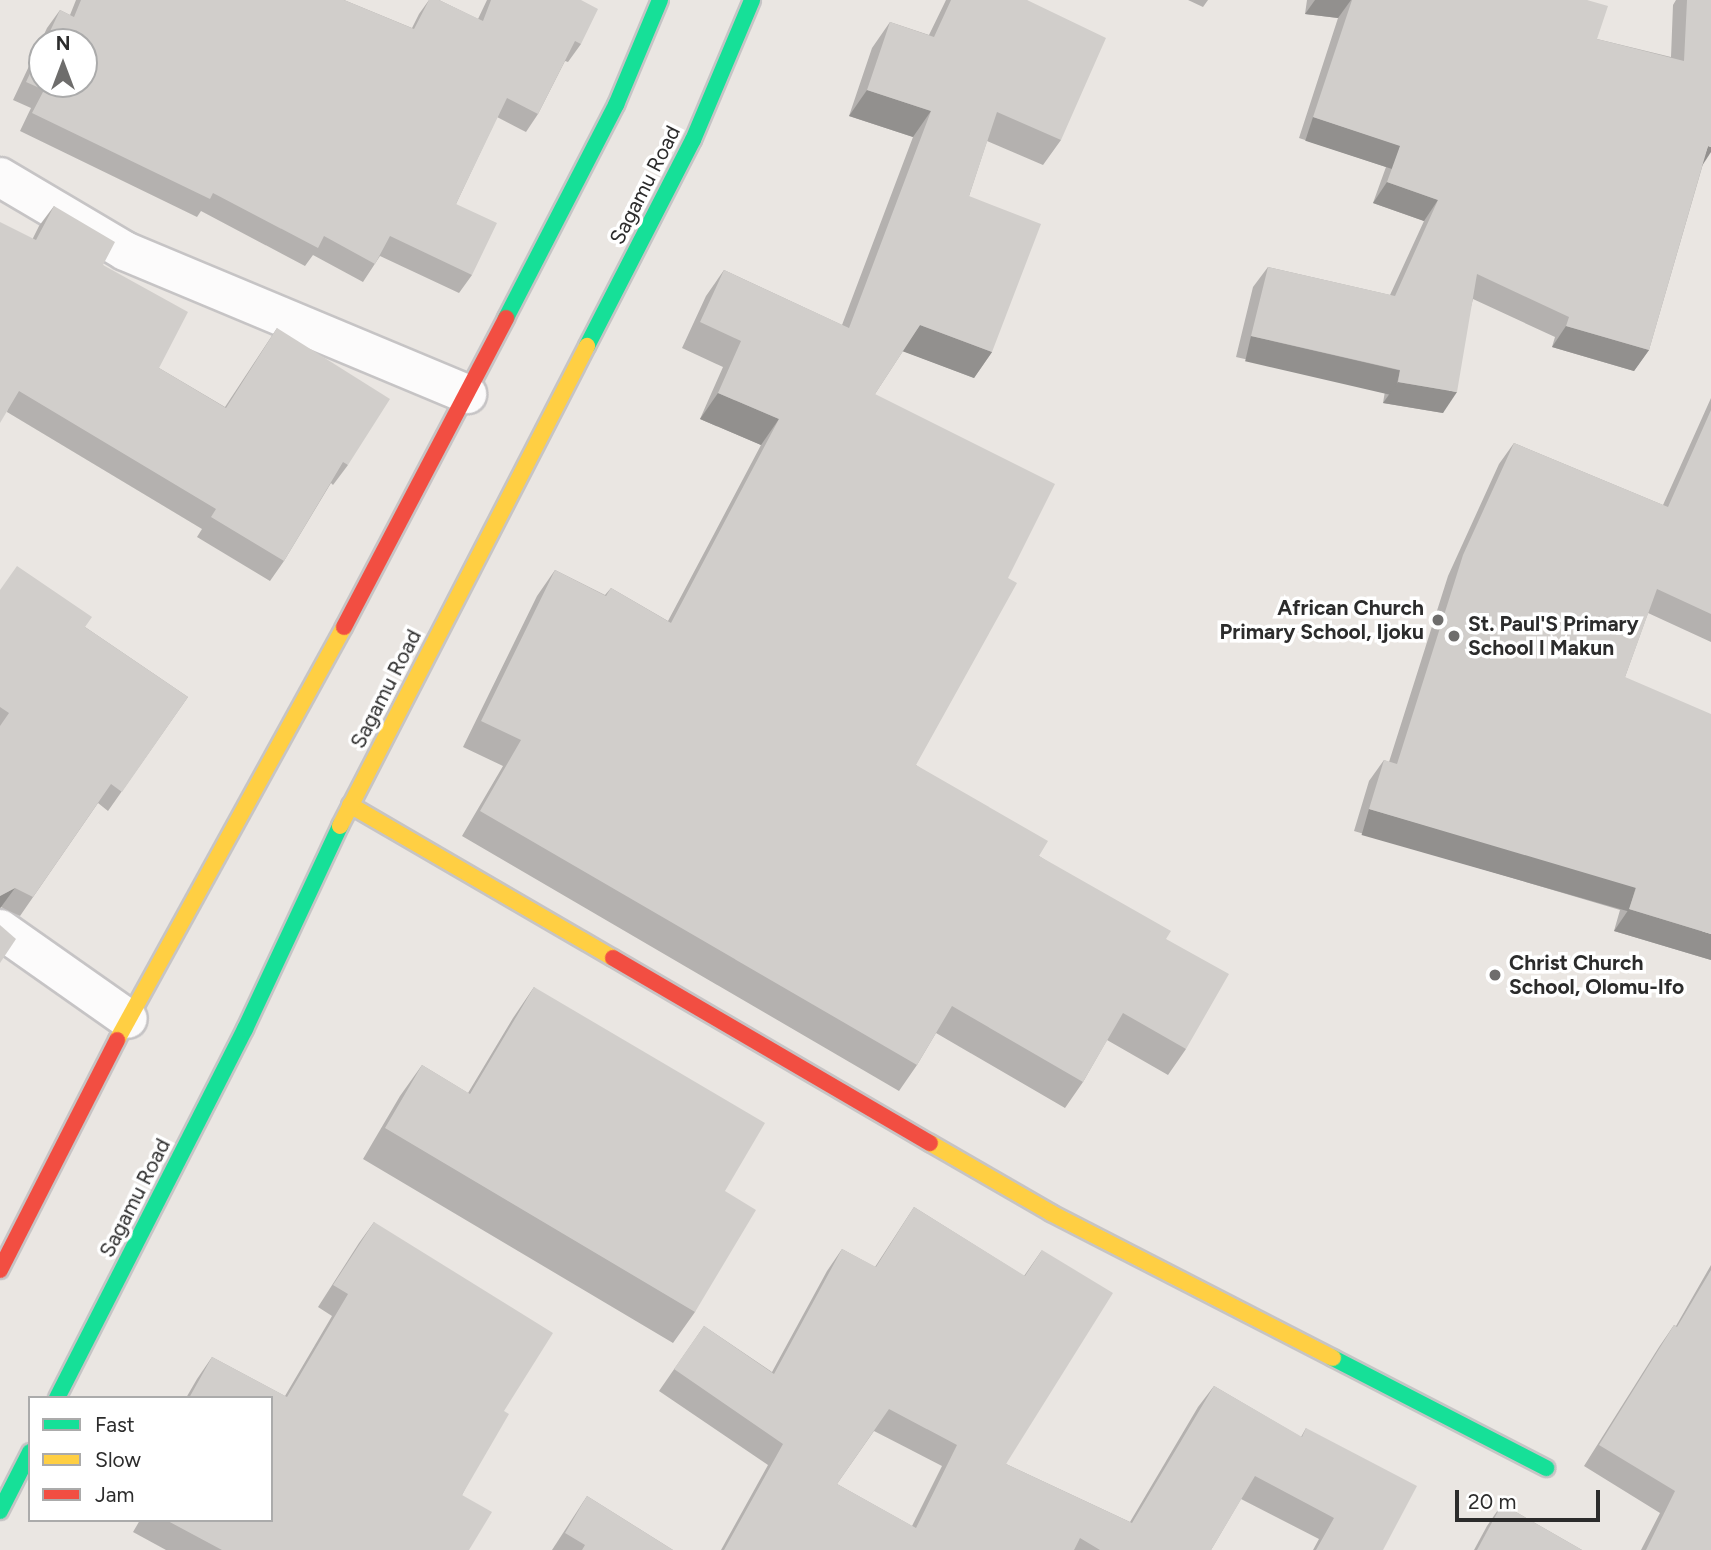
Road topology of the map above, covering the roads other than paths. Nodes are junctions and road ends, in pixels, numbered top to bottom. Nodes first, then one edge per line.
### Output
1 (660, 0) edge
2 (752, 0) edge
3 (0, 177) edge
4 (467, 394) junction
5 (351, 805) junction
6 (0, 929) edge
7 (128, 1019) junction
8 (0, 1270) edge
9 (58, 1396) edge
10 (28, 1456) edge
11 (1546, 1468) dead end
12 (0, 1511) edge

1 - 4 main road
2 - 5 main road, Sagamu Road
3 - 4 street
4 - 7 main road
5 - 9 main road, Sagamu Road
5 - 11 main road
6 - 7 street
7 - 8 main road
10 - 12 main road

